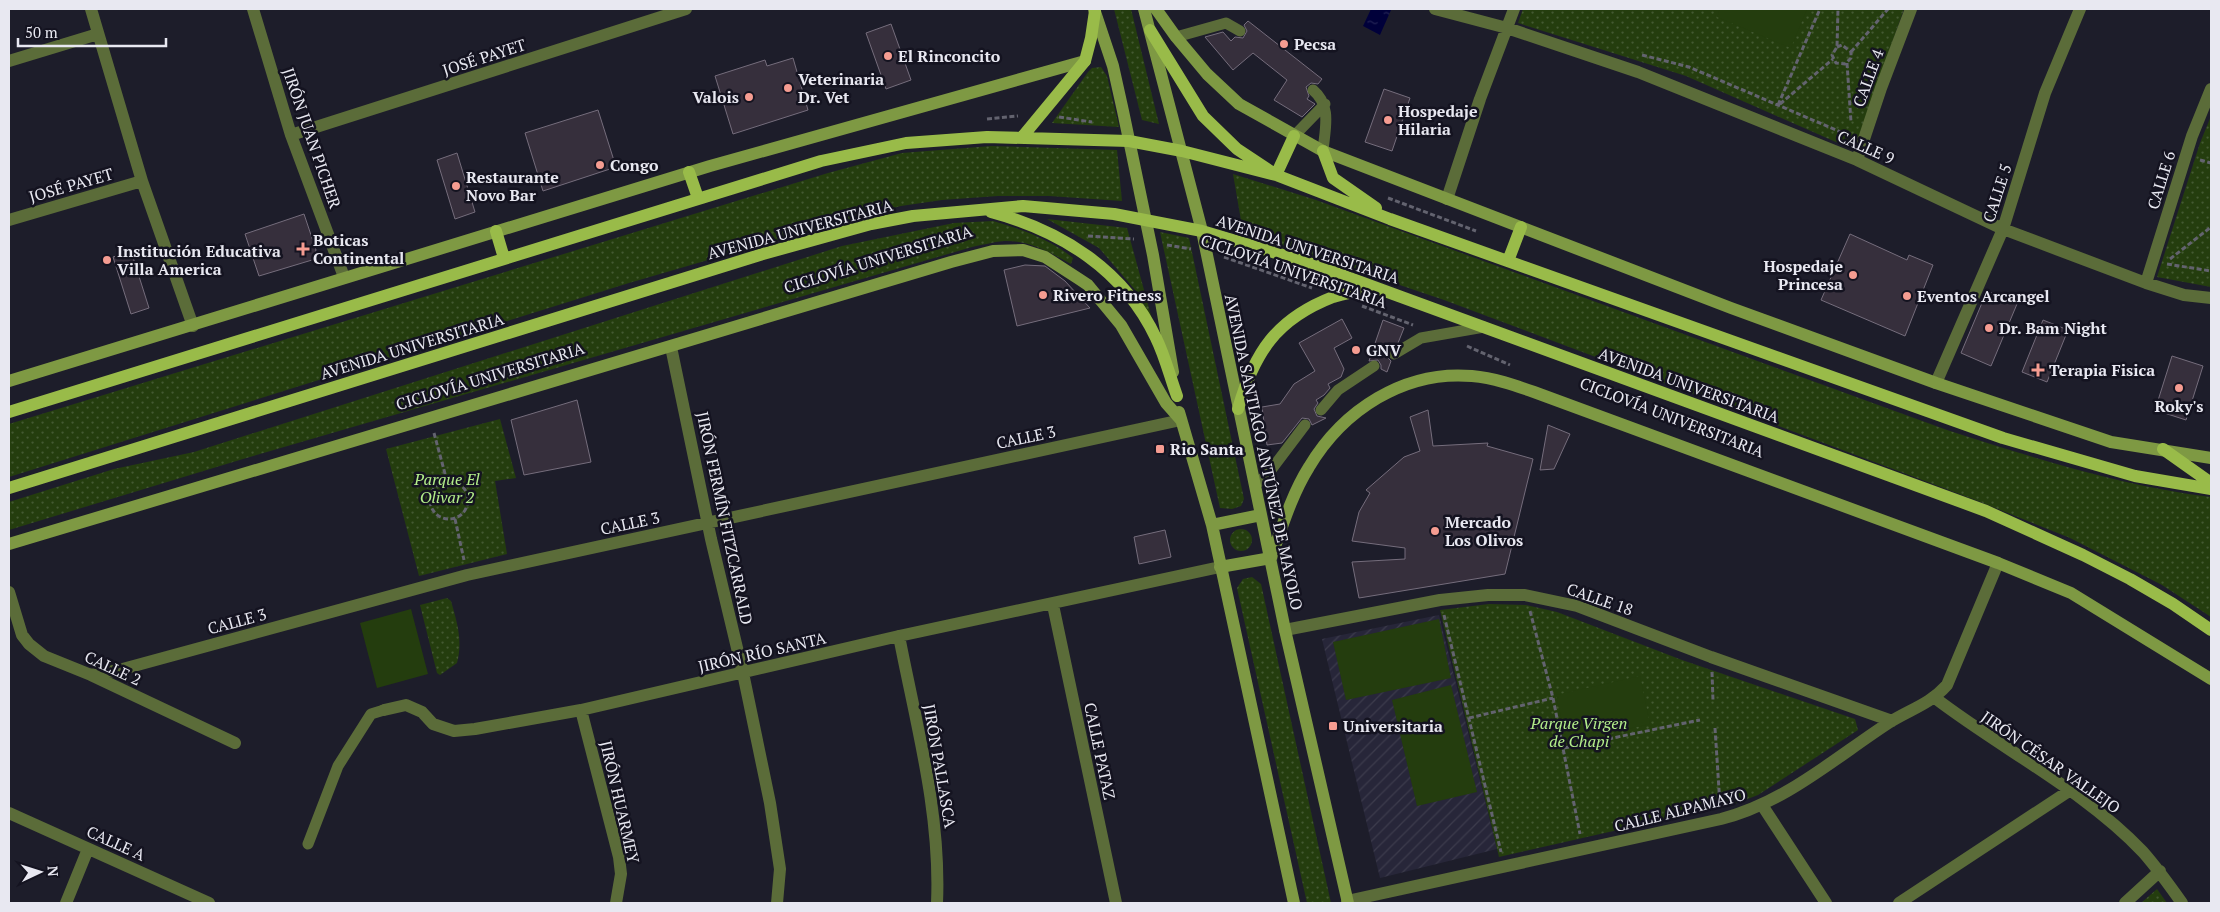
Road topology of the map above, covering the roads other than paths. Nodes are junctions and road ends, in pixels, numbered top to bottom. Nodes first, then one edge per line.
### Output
1 (91, 9) edge
2 (253, 9) edge
3 (686, 9) edge
4 (1144, 9) edge
5 (1156, 9) edge
6 (1435, 9) edge
7 (1514, 9) edge
8 (1911, 9) edge
9 (2080, 9) edge
10 (1094, 10) edge
11 (1507, 28) junction
12 (1150, 30) junction
13 (1240, 31) dead end
14 (98, 34) junction
15 (1176, 37) junction
16 (9, 61) edge
17 (1085, 61) junction
18 (2211, 89) edge
19 (1314, 90) dead end
20 (1325, 104) junction
21 (292, 136) junction
22 (1023, 136) junction
23 (1294, 136) junction
24 (1129, 140) junction
25 (1182, 151) junction
26 (1323, 151) junction
27 (1857, 160) junction
28 (689, 172) junction
29 (1276, 175) junction
30 (142, 181) junction
31 (698, 198) junction
32 (1448, 199) junction
33 (982, 209) junction
34 (1390, 219) junction
35 (9, 220) edge
36 (1145, 220) junction
37 (1521, 227) junction
38 (2003, 229) junction
39 (496, 231) junction
40 (1202, 231) junction
41 (504, 258) junction
42 (1508, 261) junction
43 (344, 277) junction
44 (2146, 283) junction
45 (1374, 287) junction
46 (2211, 298) edge
47 (193, 326) junction
48 (1484, 327) junction
49 (671, 347) junction
50 (1394, 354) dead end
51 (1374, 366) dead end
52 (9, 381) edge
53 (1936, 383) junction
54 (1177, 396) junction
55 (1238, 409) junction
56 (1322, 410) dead end
57 (9, 412) edge
58 (1180, 420) junction
59 (1305, 425) dead end
60 (2163, 450) junction
61 (2211, 458) edge
62 (2211, 483) edge
63 (1255, 485) junction
64 (9, 488) edge
65 (2211, 489) edge
66 (1261, 515) junction
67 (708, 522) junction
68 (1212, 525) junction
69 (9, 544) edge
70 (1271, 558) junction
71 (1998, 563) junction
72 (1220, 567) junction
73 (9, 592) edge
74 (1053, 605) junction
75 (1285, 630) junction
76 (2211, 630) edge
77 (900, 636) junction
78 (743, 673) junction
79 (92, 675) junction
80 (2211, 679) edge
81 (1935, 698) junction
82 (384, 710) joint
83 (581, 710) junction
84 (1892, 721) junction
85 (235, 743) dead end
86 (2069, 791) junction
87 (1762, 805) junction
88 (9, 813) edge
89 (308, 844) dead end
90 (88, 849) junction
91 (2160, 872) junction
92 (1112, 885) junction
93 (1348, 902) edge
94 (66, 903) edge
95 (209, 903) edge
96 (616, 903) edge
97 (778, 903) edge
98 (937, 903) edge
99 (1108, 903) edge
100 (1116, 903) edge
101 (1294, 903) edge
102 (1826, 903) edge
103 (1899, 903) edge
104 (2125, 903) edge
105 (2182, 903) edge

1 - 14 street
2 - 21 street, JIRÓN JUAN PICHER
3 - 21 street, JOSÉ PAYET
4 - 12 main road, AVENIDA SANTIAGO ANTÚNEZ DE MAYOLO
5 - 15 main road
6 - 11 street, CALLE 9
7 - 11 street
8 - 27 street, CALLE 4
9 - 38 street, CALLE 5
10 - 17 main road
10 - 24 main road
11 - 27 street, CALLE 9
11 - 32 street
12 - 25 main road, AVENIDA SANTIAGO ANTÚNEZ DE MAYOLO
12 - 29 main road
13 - 15 lane
14 - 16 street
14 - 30 street
15 - 23 main road
17 - 22 main road
17 - 28 main road
18 - 44 street, CALLE 6
19 - 20 lane
20 - 23 lane
20 - 26 lane
21 - 43 street, JIRÓN JUAN PICHER
22 - 24 main road
22 - 31 main road
23 - 26 main road
23 - 29 main road
24 - 25 main road
24 - 36 main road
25 - 29 main road
25 - 40 main road, AVENIDA SANTIAGO ANTÚNEZ DE MAYOLO
26 - 32 main road
26 - 34 main road
27 - 38 street, CALLE 9
28 - 31 main road
28 - 39 main road
29 - 34 main road
30 - 35 street, JOSÉ PAYET
30 - 47 street
31 - 41 main road
32 - 37 main road
33 - 36 main road, AVENIDA UNIVERSITARIA
33 - 54 main road
33 - 64 main road, AVENIDA UNIVERSITARIA
34 - 42 main road
36 - 40 main road, AVENIDA UNIVERSITARIA
36 - 54 main road
37 - 42 main road
37 - 53 main road
38 - 44 street, CALLE 9
38 - 53 street, CALLE 5
39 - 41 main road
39 - 43 main road
40 - 45 main road, AVENIDA UNIVERSITARIA
40 - 55 main road, AVENIDA SANTIAGO ANTÚNEZ DE MAYOLO
41 - 57 main road
42 - 65 main road
43 - 47 main road
44 - 46 street, CALLE 9
45 - 48 main road, AVENIDA UNIVERSITARIA
45 - 55 main road
47 - 52 main road
48 - 50 lane
48 - 76 main road, AVENIDA UNIVERSITARIA
49 - 58 main road
49 - 67 street, JIRÓN FERMÍN FITZCARRALD
49 - 69 main road
51 - 56 lane
53 - 60 main road
54 - 58 main road
55 - 63 main road, AVENIDA SANTIAGO ANTÚNEZ DE MAYOLO
58 - 67 street, CALLE 3
58 - 68 main road
59 - 63 lane
60 - 61 main road
60 - 62 main road
63 - 66 main road, AVENIDA SANTIAGO ANTÚNEZ DE MAYOLO
66 - 68 main road
66 - 70 main road, AVENIDA SANTIAGO ANTÚNEZ DE MAYOLO
67 - 78 street, JIRÓN FERMÍN FITZCARRALD
67 - 79 street, CALLE 3
68 - 72 main road
70 - 71 main road
70 - 72 main road
70 - 75 main road, AVENIDA SANTIAGO ANTÚNEZ DE MAYOLO
71 - 80 main road
71 - 81 street, CALLE ALPAMAYO
72 - 74 street, JIRÓN RÍO SANTA
72 - 101 main road
73 - 79 street, CALLE 2
74 - 77 street, JIRÓN RÍO SANTA
74 - 92 street, CALLE PATAZ
75 - 84 street, CALLE 18
75 - 93 main road, AVENIDA SANTIAGO ANTÚNEZ DE MAYOLO
77 - 78 street, JIRÓN RÍO SANTA
77 - 98 street, JIRÓN PALLASCA
78 - 83 street, JIRÓN RÍO SANTA
78 - 97 street, JIRÓN FERMÍN FITZCARRALD
79 - 85 street, CALLE 2
81 - 84 street, CALLE ALPAMAYO
81 - 86 street, JIRÓN CÉSAR VALLEJO
82 - 83 street, JIRÓN RÍO SANTA
82 - 89 lane
83 - 96 street, JIRÓN HUARMEY
84 - 87 street, CALLE ALPAMAYO
86 - 91 street, JIRÓN CÉSAR VALLEJO
86 - 103 street
87 - 93 street, CALLE ALPAMAYO
87 - 102 street
88 - 90 street, CALLE A
90 - 94 street
90 - 95 street, CALLE A
91 - 104 street
91 - 105 street, JIRÓN CÉSAR VALLEJO
92 - 99 street
92 - 100 street, CALLE PATAZ

